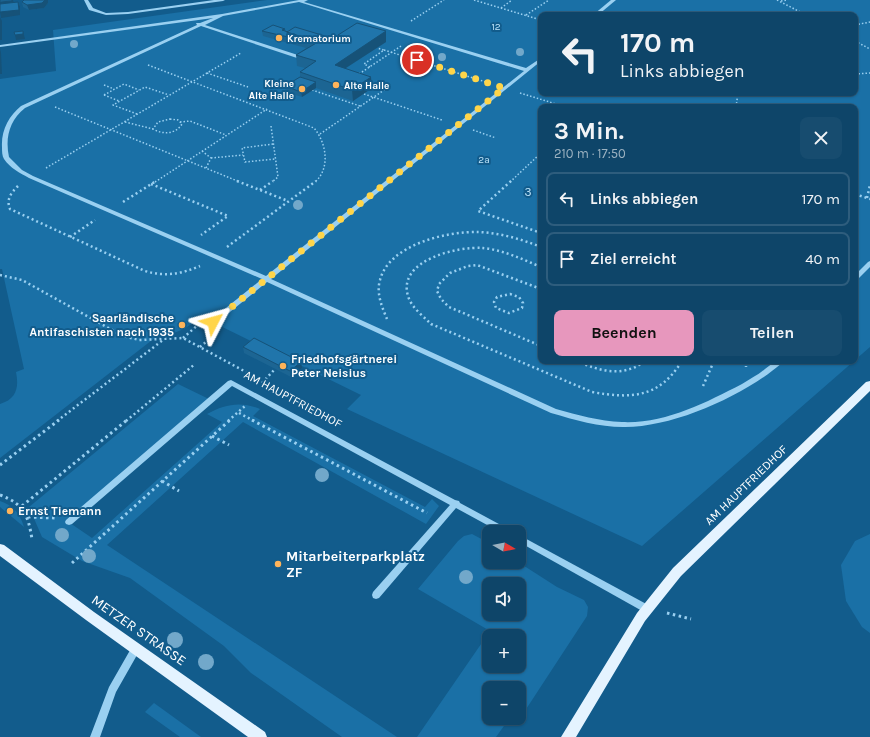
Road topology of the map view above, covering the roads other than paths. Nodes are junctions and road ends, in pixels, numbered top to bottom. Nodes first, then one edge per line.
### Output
1 (86, 0) edge
2 (223, 0) edge
3 (313, 0) edge
4 (614, 0) edge
5 (304, 1) edge
6 (319, 6) junction
7 (599, 12) edge
8 (222, 15) junction
9 (186, 21) junction
10 (201, 25) junction
11 (0, 46) edge
12 (307, 60) edge
13 (538, 61) edge
14 (527, 70) junction
15 (870, 263) edge
16 (858, 277) edge
17 (267, 279) junction
18 (213, 322) dead end
19 (776, 364) edge
20 (870, 385) edge
21 (456, 503) junction
22 (69, 522) road end
23 (495, 525) edge
24 (526, 542) edge
25 (0, 549) edge
26 (376, 595) dead end
27 (647, 608) junction
28 (136, 648) junction
29 (95, 737) edge
30 (260, 737) edge
31 (568, 737) edge

1 - 2 street
3 - 6 street
4 - 7 street
5 - 6 street
5 - 8 street
6 - 14 street
8 - 9 street
8 - 10 street
9 - 10 street
9 - 11 street
10 - 12 street
10 - 17 street
13 - 14 street
14 - 17 street
15 - 16 street
17 - 18 street
17 - 19 street
20 - 27 main road, AM HAUPTFRIEDHOF
21 - 22 street, AM HAUPTFRIEDHOF
21 - 23 street, AM HAUPTFRIEDHOF
21 - 26 street
24 - 27 street
25 - 28 main road, METZER STRASSE
27 - 31 main road, AM HAUPTFRIEDHOF
28 - 29 street
28 - 30 main road, METZER STRASSE

